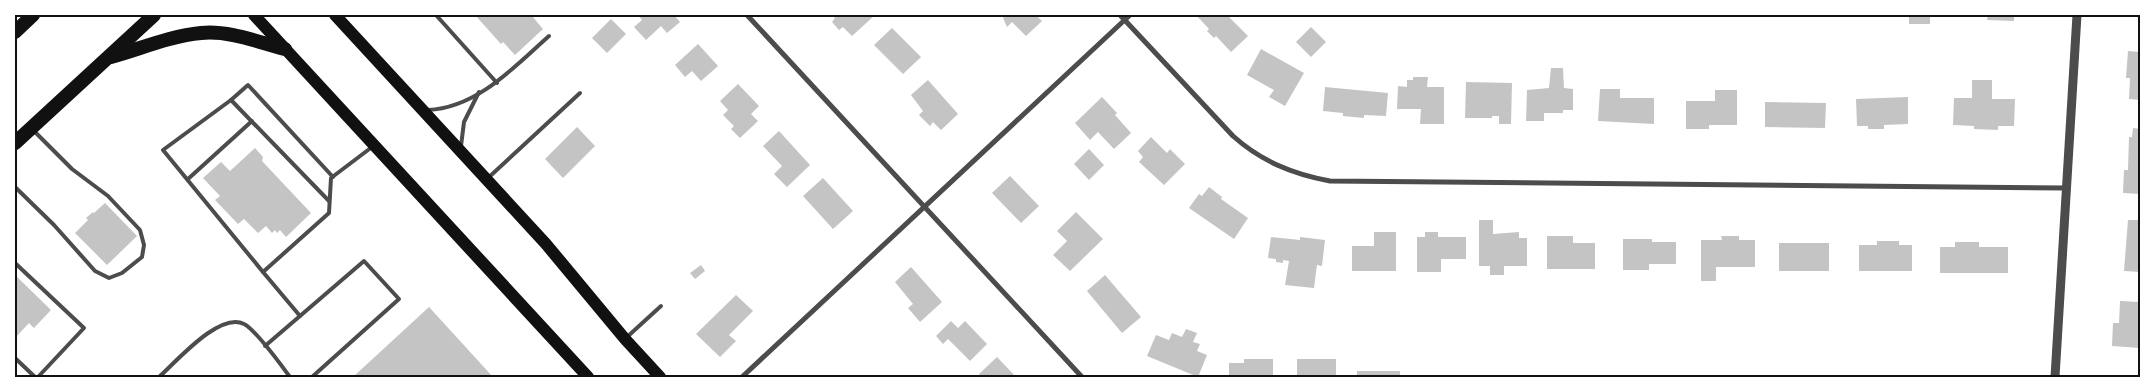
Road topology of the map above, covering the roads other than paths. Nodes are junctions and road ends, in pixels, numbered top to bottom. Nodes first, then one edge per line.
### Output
1 (33, 15) edge
2 (154, 15) edge
3 (254, 15) edge
4 (335, 15) edge
5 (436, 15) edge
6 (747, 15) edge
7 (1120, 15) edge
8 (1130, 15) edge
9 (2077, 15) edge
10 (1125, 20) junction
11 (15, 32) edge
12 (549, 36) dead end
13 (285, 49) junction
14 (105, 59) junction
15 (497, 83) junction
16 (479, 92) junction
17 (580, 93) dead end
18 (231, 100) junction
19 (422, 110) junction
20 (252, 121) junction
21 (31, 128) junction
22 (15, 143) edge
23 (374, 145) junction
24 (461, 152) junction
25 (333, 177) junction
26 (188, 179) junction
27 (486, 179) junction
28 (15, 187) edge
29 (2066, 188) junction
30 (330, 202) junction
31 (924, 206) junction
32 (15, 263) edge
33 (263, 272) junction
34 (660, 306) dead end
35 (300, 316) junction
36 (625, 339) junction
37 (265, 346) junction
38 (15, 358) edge
39 (36, 377) edge
40 (159, 377) edge
41 (290, 377) edge
42 (312, 377) edge
43 (588, 377) edge
44 (660, 377) edge
45 (742, 377) edge
46 (1082, 377) edge
47 (2055, 377) edge

1 - 11 highway
2 - 14 highway
3 - 13 main road
4 - 19 main road
5 - 15 lane
6 - 31 street
7 - 10 street
8 - 10 street
9 - 29 street
10 - 29 street
10 - 31 street
12 - 15 lane
13 - 14 highway
13 - 23 main road
14 - 21 highway
15 - 16 lane
16 - 19 lane
16 - 24 lane
17 - 27 lane
18 - 20 lane
18 - 25 lane
18 - 26 lane
19 - 24 main road
20 - 26 lane
20 - 30 lane
21 - 22 highway
21 - 28 lane
23 - 25 lane
23 - 43 main road
24 - 27 main road
25 - 30 lane
26 - 33 lane
27 - 36 main road
29 - 47 street
30 - 33 lane
31 - 45 street
31 - 46 street
32 - 39 lane
33 - 35 lane
34 - 36 lane
35 - 37 lane
35 - 42 lane
36 - 44 main road
37 - 40 lane
37 - 41 lane
38 - 39 lane

